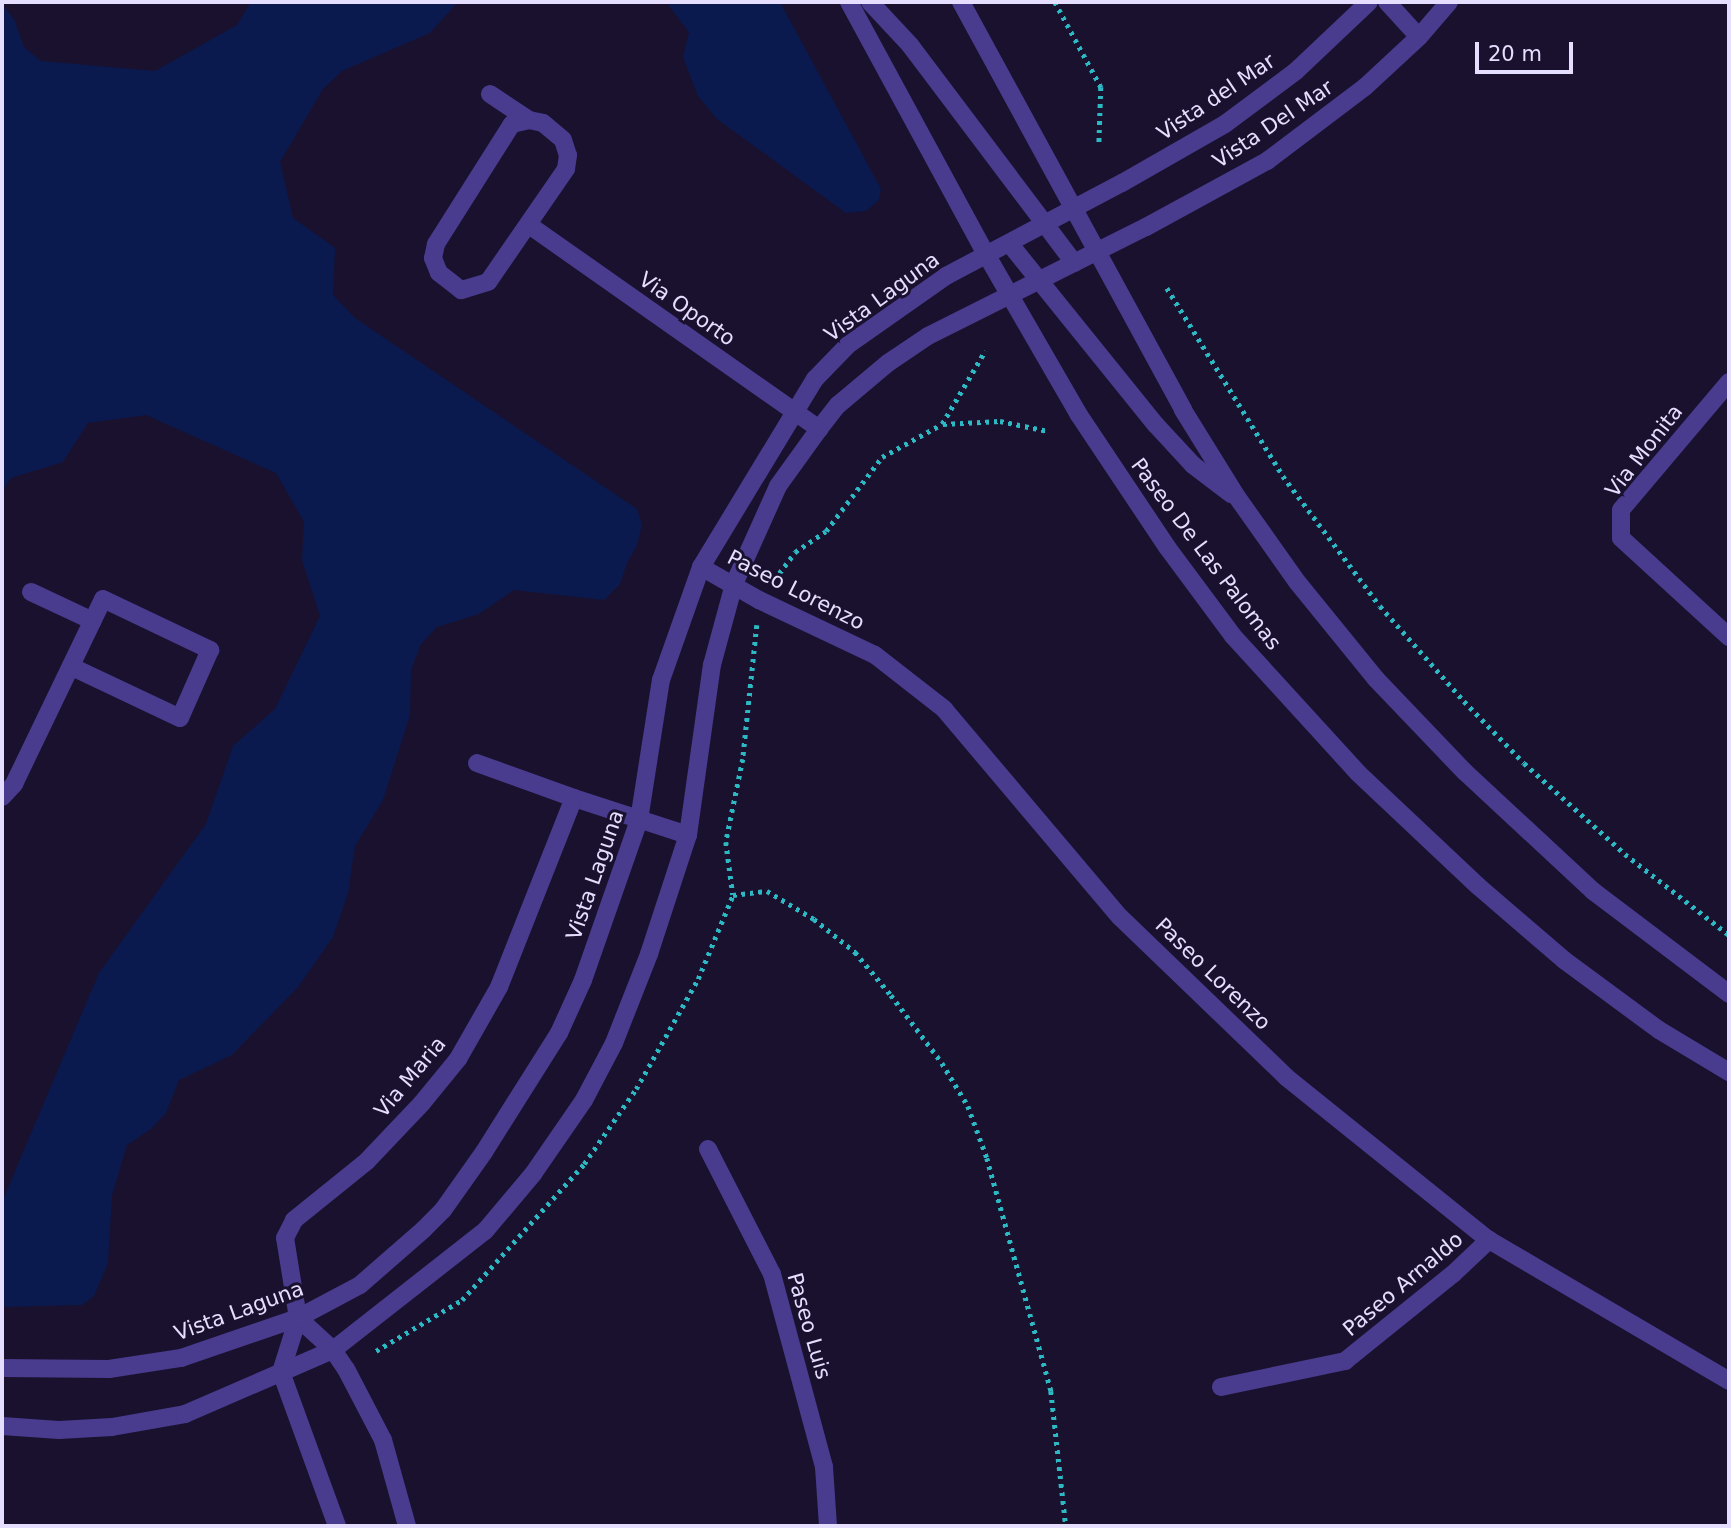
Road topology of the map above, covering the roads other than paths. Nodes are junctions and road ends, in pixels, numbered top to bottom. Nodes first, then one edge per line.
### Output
1 (849, 2) edge
2 (870, 2) edge
3 (961, 2) edge
4 (1369, 2) edge
5 (1387, 2) edge
6 (1449, 2) edge
7 (1419, 37) junction
8 (490, 94) dead end
9 (529, 120) junction
10 (1074, 209) junction
11 (529, 225) junction
12 (1044, 225) junction
13 (1009, 243) junction
14 (1098, 251) junction
15 (986, 254) junction
16 (1074, 263) junction
17 (1038, 281) junction
18 (1009, 295) junction
19 (1729, 382) edge
20 (792, 412) junction
21 (819, 429) junction
22 (1237, 497) junction
23 (701, 567) junction
24 (734, 584) junction
25 (31, 592) dead end
26 (93, 621) junction
27 (1729, 637) edge
28 (72, 667) junction
29 (477, 764) dead end
30 (2, 797) edge
31 (574, 798) junction
32 (639, 821) junction
33 (688, 835) junction
34 (1729, 994) edge
35 (1729, 1072) edge
36 (708, 1149) dead end
37 (1489, 1240) junction
38 (298, 1318) junction
39 (333, 1350) junction
40 (2, 1368) edge
41 (281, 1373) junction
42 (1729, 1381) edge
43 (1222, 1387) dead end
44 (2, 1426) edge
45 (337, 1526) edge
46 (407, 1526) edge
47 (828, 1526) edge

1 - 15 street, Paseo De Las Palomas
2 - 12 street
3 - 10 street
4 - 10 street, Vista del Mar
5 - 7 street
6 - 7 street, Vista Del Mar
7 - 14 street, Vista Del Mar
8 - 9 street
9 - 11 street
9 - 11 street
10 - 12 street, Vista Laguna
10 - 14 street, Paseo De Las Palomas
11 - 20 street, Via Oporto
12 - 13 street, Vista Laguna
12 - 16 street
13 - 15 street, Vista Laguna
13 - 17 street
14 - 16 street
14 - 22 street, Paseo De Las Palomas
15 - 18 street, Paseo De Las Palomas
15 - 20 street, Vista Laguna
16 - 17 street
17 - 18 street
17 - 22 street, Paseo De Las Palomas
18 - 21 street
18 - 35 street, Paseo De Las Palomas
19 - 27 street, Via Monita
20 - 21 street, Via Oporto
20 - 23 street, Vista Laguna
21 - 24 street
22 - 34 street, Paseo De Las Palomas
23 - 24 street, Paseo Lorenzo
23 - 32 street, Vista Laguna
24 - 33 street
24 - 37 street, Paseo Lorenzo
25 - 26 street
26 - 28 street
26 - 28 street
28 - 30 street
29 - 31 street
31 - 32 street
31 - 38 street, Via Maria
32 - 33 street
32 - 38 street, Vista Laguna
33 - 39 street
36 - 47 street, Paseo Luis
37 - 42 street, Paseo Lorenzo
37 - 43 street, Paseo Arnaldo
38 - 39 street
38 - 40 street, Vista Laguna
38 - 41 street
39 - 41 street
39 - 46 street
41 - 44 street
41 - 45 street

